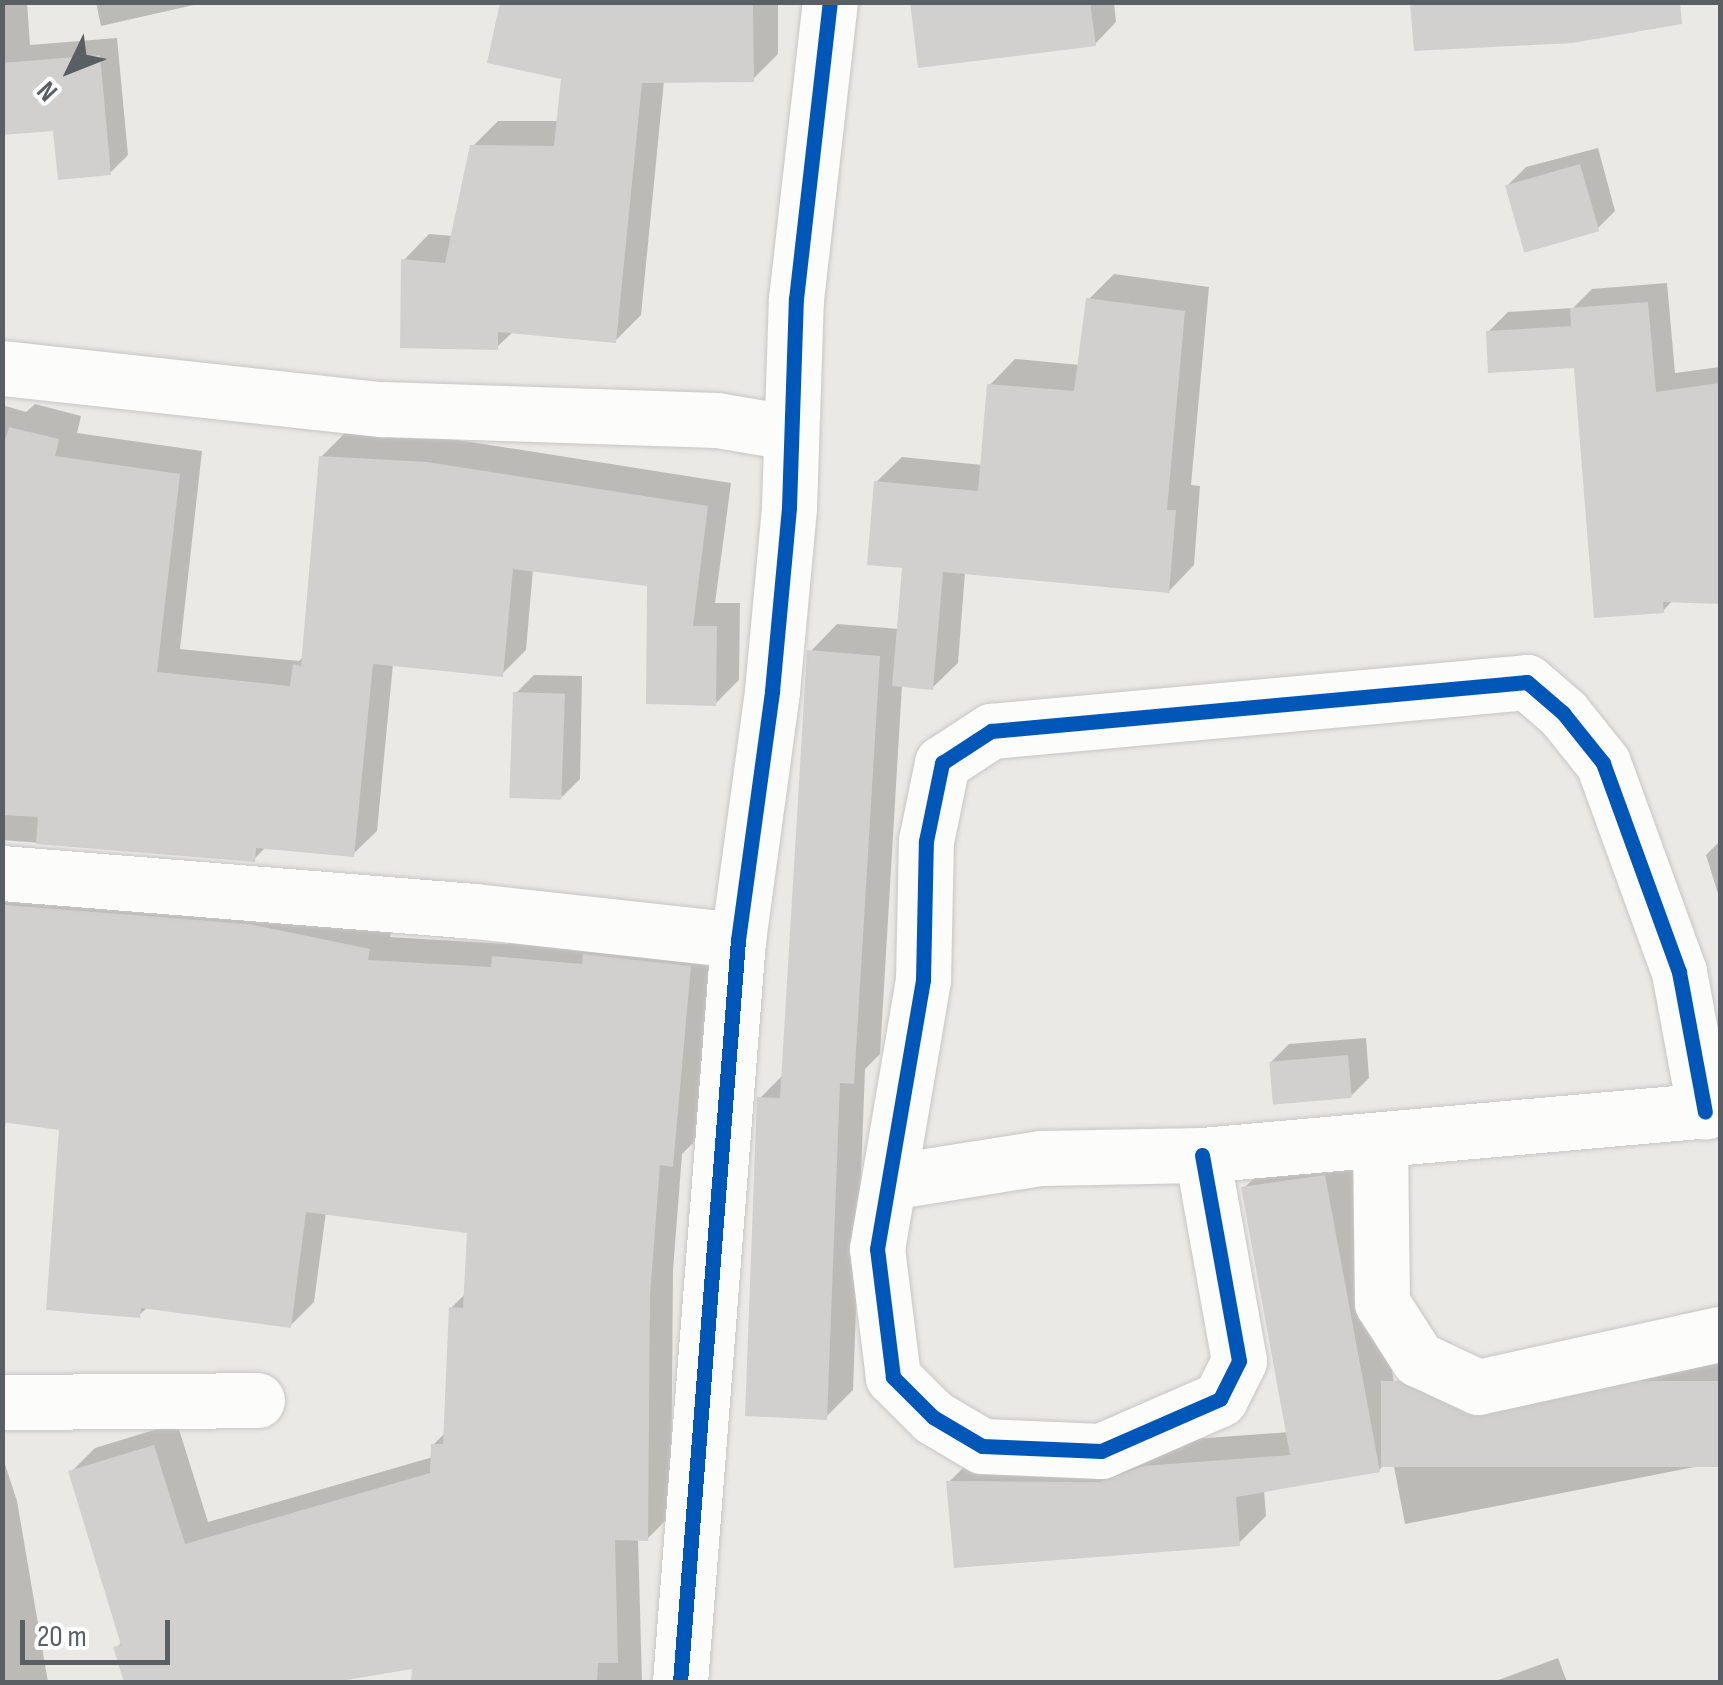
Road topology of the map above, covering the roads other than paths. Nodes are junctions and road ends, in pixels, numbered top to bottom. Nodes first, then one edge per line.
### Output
1 (830, 2) edge
2 (2, 368) edge
3 (788, 432) junction
4 (2, 873) edge
5 (738, 940) junction
6 (1713, 1110) edge
7 (1380, 1142) junction
8 (1202, 1155) junction
9 (890, 1182) junction
10 (1720, 1334) edge
11 (257, 1400) dead end
12 (2, 1402) edge
13 (680, 1682) edge

1 - 3 street
2 - 3 street
3 - 5 street
4 - 5 street
5 - 13 street
6 - 7 street
6 - 9 street
7 - 8 street
7 - 10 street
8 - 9 street
8 - 9 street
11 - 12 street

